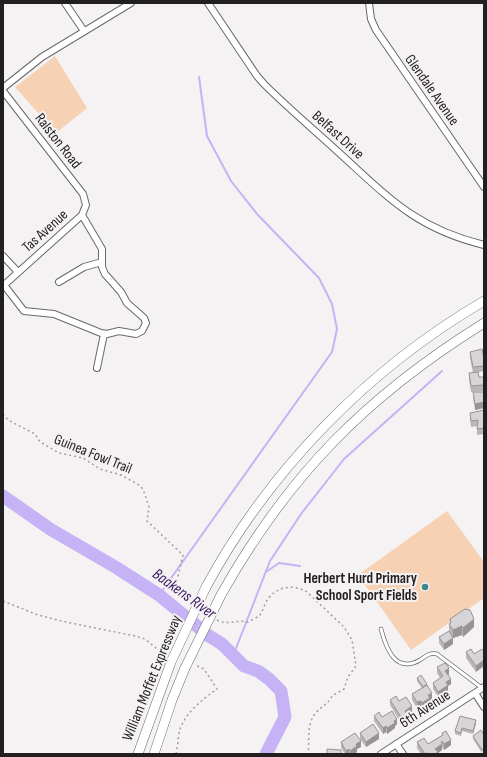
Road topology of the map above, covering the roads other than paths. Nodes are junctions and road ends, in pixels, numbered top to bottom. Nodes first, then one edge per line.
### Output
1 (66, 3) edge
2 (131, 3) edge
3 (208, 3) edge
4 (369, 3) edge
5 (84, 31) junction
6 (3, 88) edge
7 (3, 92) edge
8 (484, 187) edge
9 (84, 212) junction
10 (484, 244) edge
11 (3, 256) edge
12 (102, 262) junction
13 (18, 272) junction
14 (59, 282) dead end
15 (4, 286) edge
16 (484, 301) edge
17 (484, 323) edge
18 (104, 334) junction
19 (97, 368) dead end
20 (381, 629) dead end
21 (483, 687) edge
22 (475, 693) junction
23 (484, 707) edge
24 (396, 744) junction
25 (138, 754) edge
26 (154, 754) edge
27 (381, 754) edge
28 (403, 754) edge

1 - 5 street
2 - 5 street
3 - 10 street, Belfast Drive
4 - 8 street, Glendale Avenue
5 - 6 street
7 - 9 street, Ralston Road
9 - 12 street, Ralston Road
9 - 13 street, Tas Avenue
11 - 13 street
12 - 14 street
12 - 18 street, Ralston Road
13 - 15 street, Tas Avenue
15 - 18 street
16 - 25 main road, William Moffet Expressway, bridge
17 - 26 main road, William Moffet Expressway, bridge
18 - 19 street
20 - 21 lane
21 - 22 street, 6th Avenue
22 - 23 street
22 - 24 street, 6th Avenue
24 - 27 street, 6th Avenue
24 - 28 street

